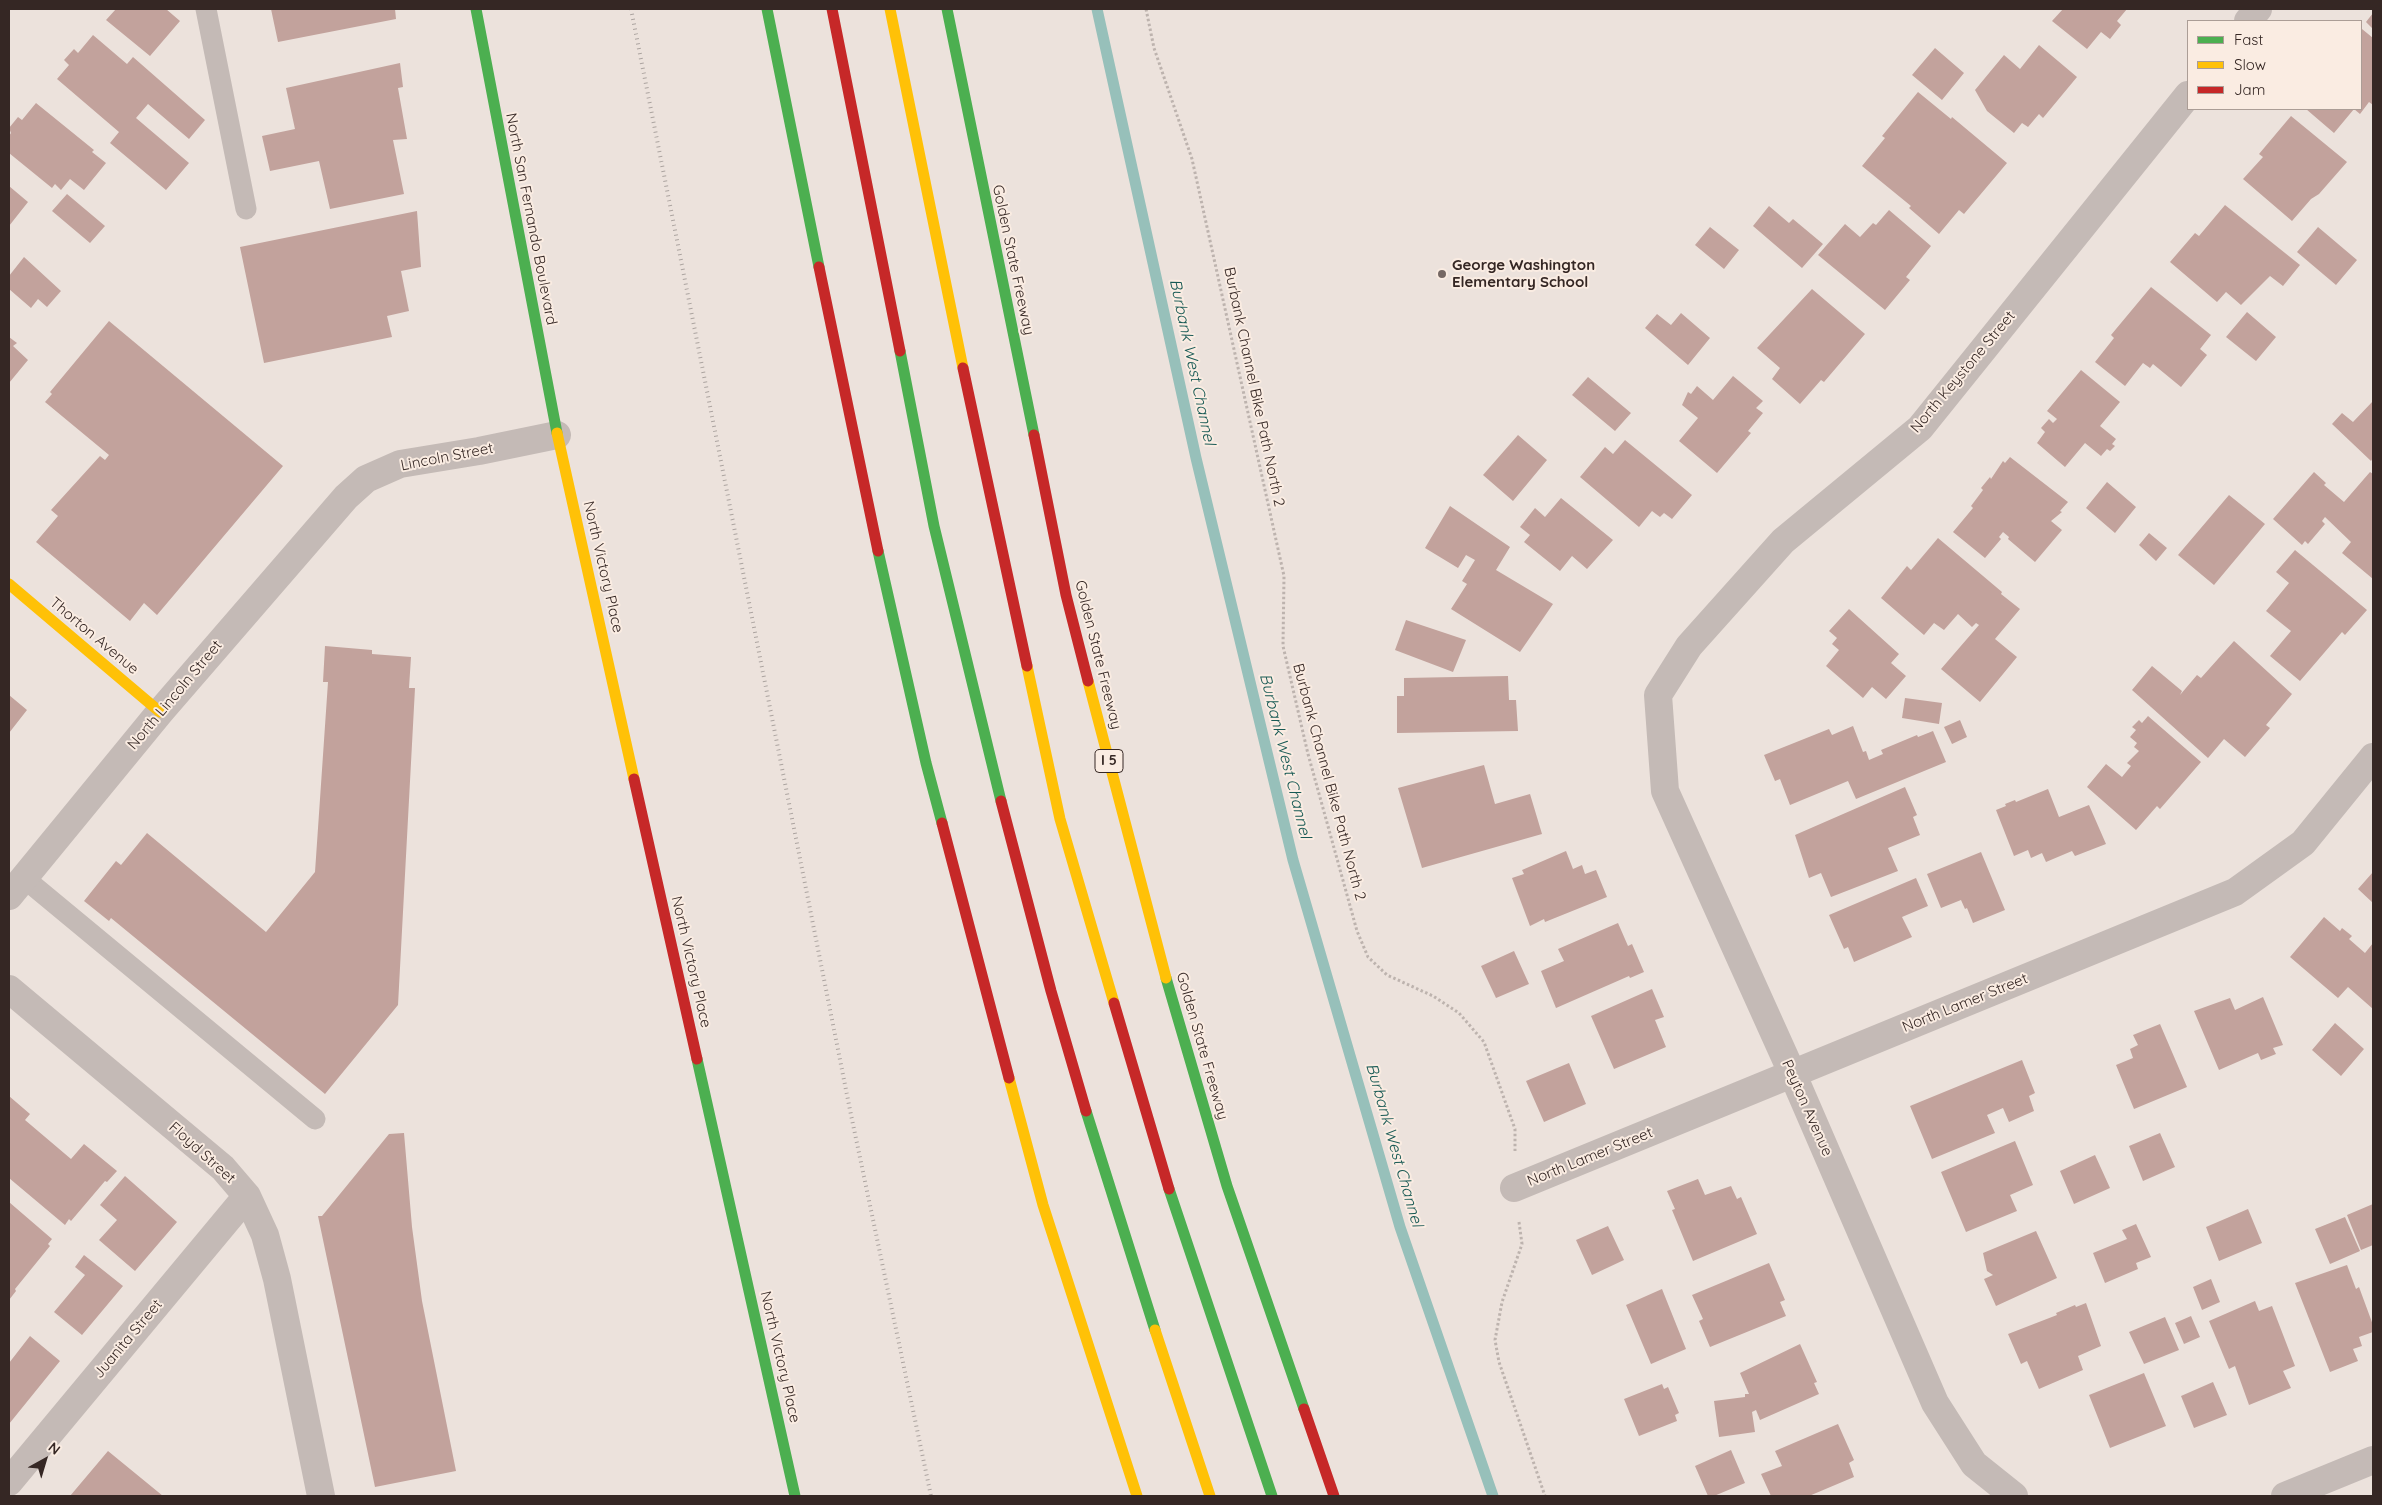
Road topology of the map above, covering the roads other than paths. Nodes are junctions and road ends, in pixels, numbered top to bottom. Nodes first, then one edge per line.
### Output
1 (206, 9) edge
2 (476, 9) edge
3 (767, 9) edge
4 (832, 9) edge
5 (890, 9) edge
6 (946, 9) edge
7 (2258, 9) edge
8 (2249, 20) edge
9 (2187, 97) edge
10 (246, 209) dead end
11 (557, 435) junction
12 (346, 497) joint
13 (9, 584) edge
14 (1658, 695) joint
15 (160, 712) junction
16 (2373, 757) edge
17 (16, 887) edge
18 (9, 989) edge
19 (1793, 1075) junction
20 (315, 1119) dead end
21 (1514, 1188) road end
22 (248, 1196) junction
23 (2373, 1460) edge
24 (9, 1482) edge
25 (321, 1496) edge
26 (795, 1496) edge
27 (1137, 1496) edge
28 (1210, 1496) edge
29 (1272, 1496) edge
30 (1334, 1496) edge
31 (2014, 1496) edge
32 (2284, 1496) edge

1 - 10 lane
2 - 11 main road, North San Fernando Boulevard
3 - 27 main road
4 - 28 main road
5 - 29 main road
6 - 30 main road, Golden State Freeway / I 5
7 - 8 street
9 - 14 street, North Keystone Street
11 - 12 street, Lincoln Street
11 - 26 main road, North Victory Place
12 - 15 street, North Lincoln Street
13 - 15 main road, Thorton Avenue
14 - 19 street, Peyton Avenue
15 - 17 street, North Lincoln Street
16 - 19 street, North Lamer Street
17 - 20 lane
18 - 22 street, Floyd Street
19 - 21 street, North Lamer Street
19 - 31 street, Peyton Avenue
22 - 24 street, Juanita Street
22 - 25 street, Floyd Street
23 - 32 street

